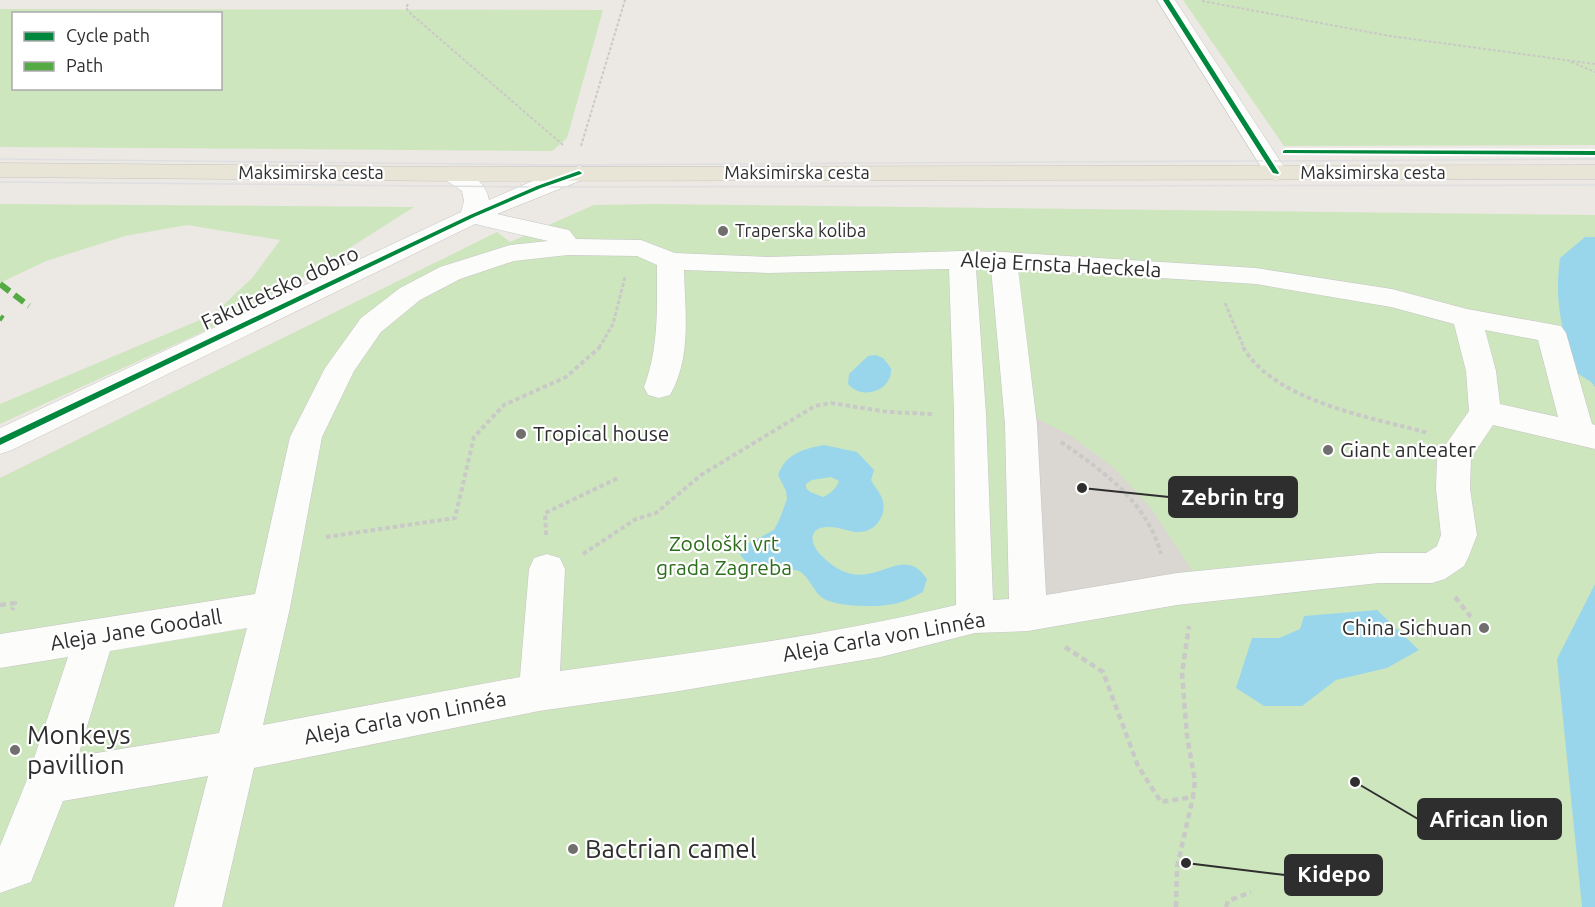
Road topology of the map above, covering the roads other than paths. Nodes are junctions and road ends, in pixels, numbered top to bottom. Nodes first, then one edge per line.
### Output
1 (1166, 0) edge
2 (0, 170) edge
3 (1595, 172) edge
4 (579, 173) junction
5 (1276, 173) junction
6 (452, 174) junction
7 (472, 216) junction
8 (568, 247) junction
9 (962, 259) junction
10 (1004, 260) junction
11 (670, 261) junction
12 (1467, 318) junction
13 (659, 387) dead end
14 (1485, 412) junction
15 (1586, 435) edge
16 (0, 442) edge
17 (546, 577) road end
18 (271, 608) junction
19 (1028, 615) junction
20 (975, 617) junction
21 (94, 638) junction
22 (0, 651) edge
23 (538, 692) junction
24 (235, 751) junction
25 (48, 782) junction
26 (0, 870) edge
27 (198, 907) edge

1 - 5 street
2 - 6 main road, Maksimirska cesta
3 - 5 main road, Maksimirska cesta
4 - 5 main road, Maksimirska cesta
4 - 6 main road, Maksimirska cesta
4 - 7 street, Fakultetsko dobro
6 - 7 street
7 - 8 street
7 - 16 street, Fakultetsko dobro
8 - 11 street, Aleja Ernsta Haeckela
8 - 18 street, Aleja Ernsta Haeckela
9 - 10 street, Aleja Ernsta Haeckela
9 - 11 street, Aleja Ernsta Haeckela
9 - 20 street
10 - 12 street, Aleja Ernsta Haeckela
10 - 19 street
11 - 13 street
12 - 14 street
12 - 15 street, Aleja Ernsta Haeckela
14 - 15 street
14 - 19 street, Aleja Carla von Linnéa
17 - 23 street
18 - 21 street, Aleja Jane Goodall
18 - 24 street, Aleja Ernsta Haeckela
19 - 20 street, Aleja Carla von Linnéa
20 - 23 street, Aleja Carla von Linnéa
21 - 22 street, Aleja Jane Goodall
21 - 25 street
23 - 24 street, Aleja Carla von Linnéa
24 - 25 street, Aleja Carla von Linnéa
24 - 27 street, Aleja Ernsta Haeckela
25 - 26 street

